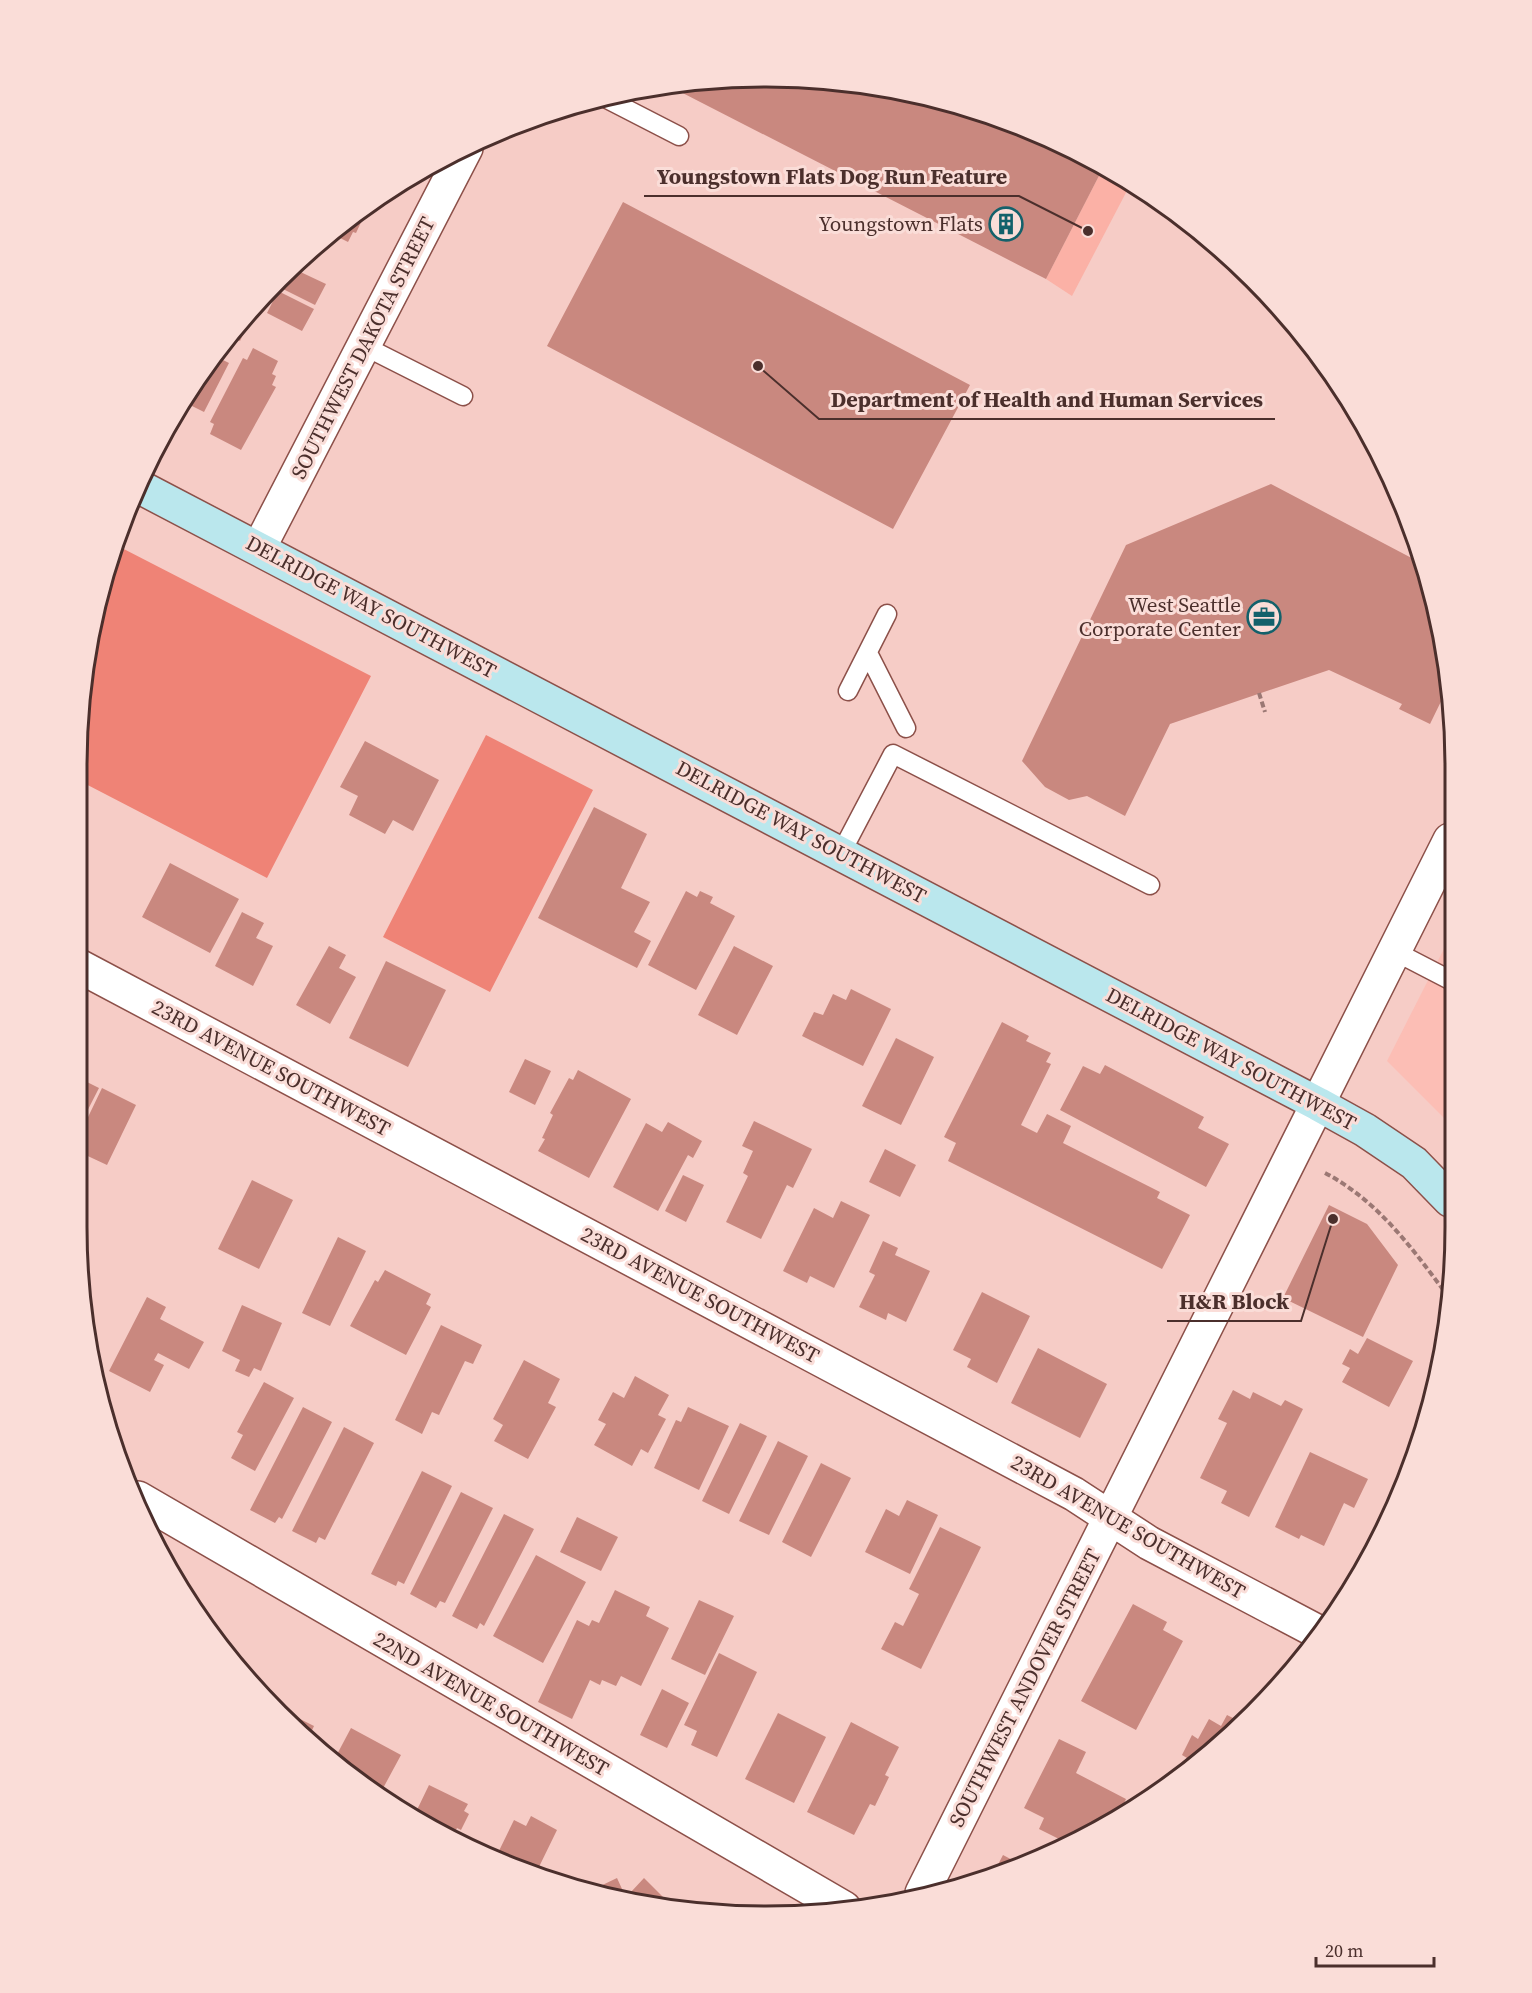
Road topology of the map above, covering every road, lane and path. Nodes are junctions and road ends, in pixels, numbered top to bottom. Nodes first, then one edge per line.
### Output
1 (617, 104) edge
2 (679, 136) dead end
3 (460, 160) edge
4 (364, 346) junction
5 (463, 396) dead end
6 (146, 490) edge
7 (259, 548) junction
8 (888, 614) dead end
9 (868, 653) junction
10 (848, 691) dead end
11 (1259, 693) dead end
12 (1265, 712) dead end
13 (906, 728) dead end
14 (1445, 850) edge
15 (841, 852) junction
16 (1150, 885) dead end
17 (1394, 951) junction
18 (87, 970) edge
19 (1445, 977) edge
20 (1318, 1104) junction
21 (1335, 1178) dead end
22 (1445, 1195) edge
23 (1442, 1289) edge
24 (146, 1503) edge
25 (1110, 1517) junction
26 (1313, 1629) edge
27 (925, 1887) edge
28 (834, 1902) edge

1 - 2 lane
3 - 4 street, SOUTHWEST DAKOTA STREET
4 - 5 lane
4 - 7 street, SOUTHWEST DAKOTA STREET
6 - 7 main road, DELRIDGE WAY SOUTHWEST
7 - 15 main road, DELRIDGE WAY SOUTHWEST
8 - 9 lane
9 - 10 lane
9 - 13 lane
11 - 12 path
14 - 17 street, SOUTHWEST ANDOVER STREET
15 - 16 lane
15 - 20 main road, DELRIDGE WAY SOUTHWEST
17 - 19 lane
17 - 20 street, SOUTHWEST ANDOVER STREET
18 - 25 street, 23RD AVENUE SOUTHWEST
20 - 22 main road, DELRIDGE WAY SOUTHWEST
20 - 25 street, SOUTHWEST ANDOVER STREET
21 - 23 path
24 - 28 street, 22ND AVENUE SOUTHWEST
25 - 26 street, 23RD AVENUE SOUTHWEST
25 - 27 street, SOUTHWEST ANDOVER STREET

